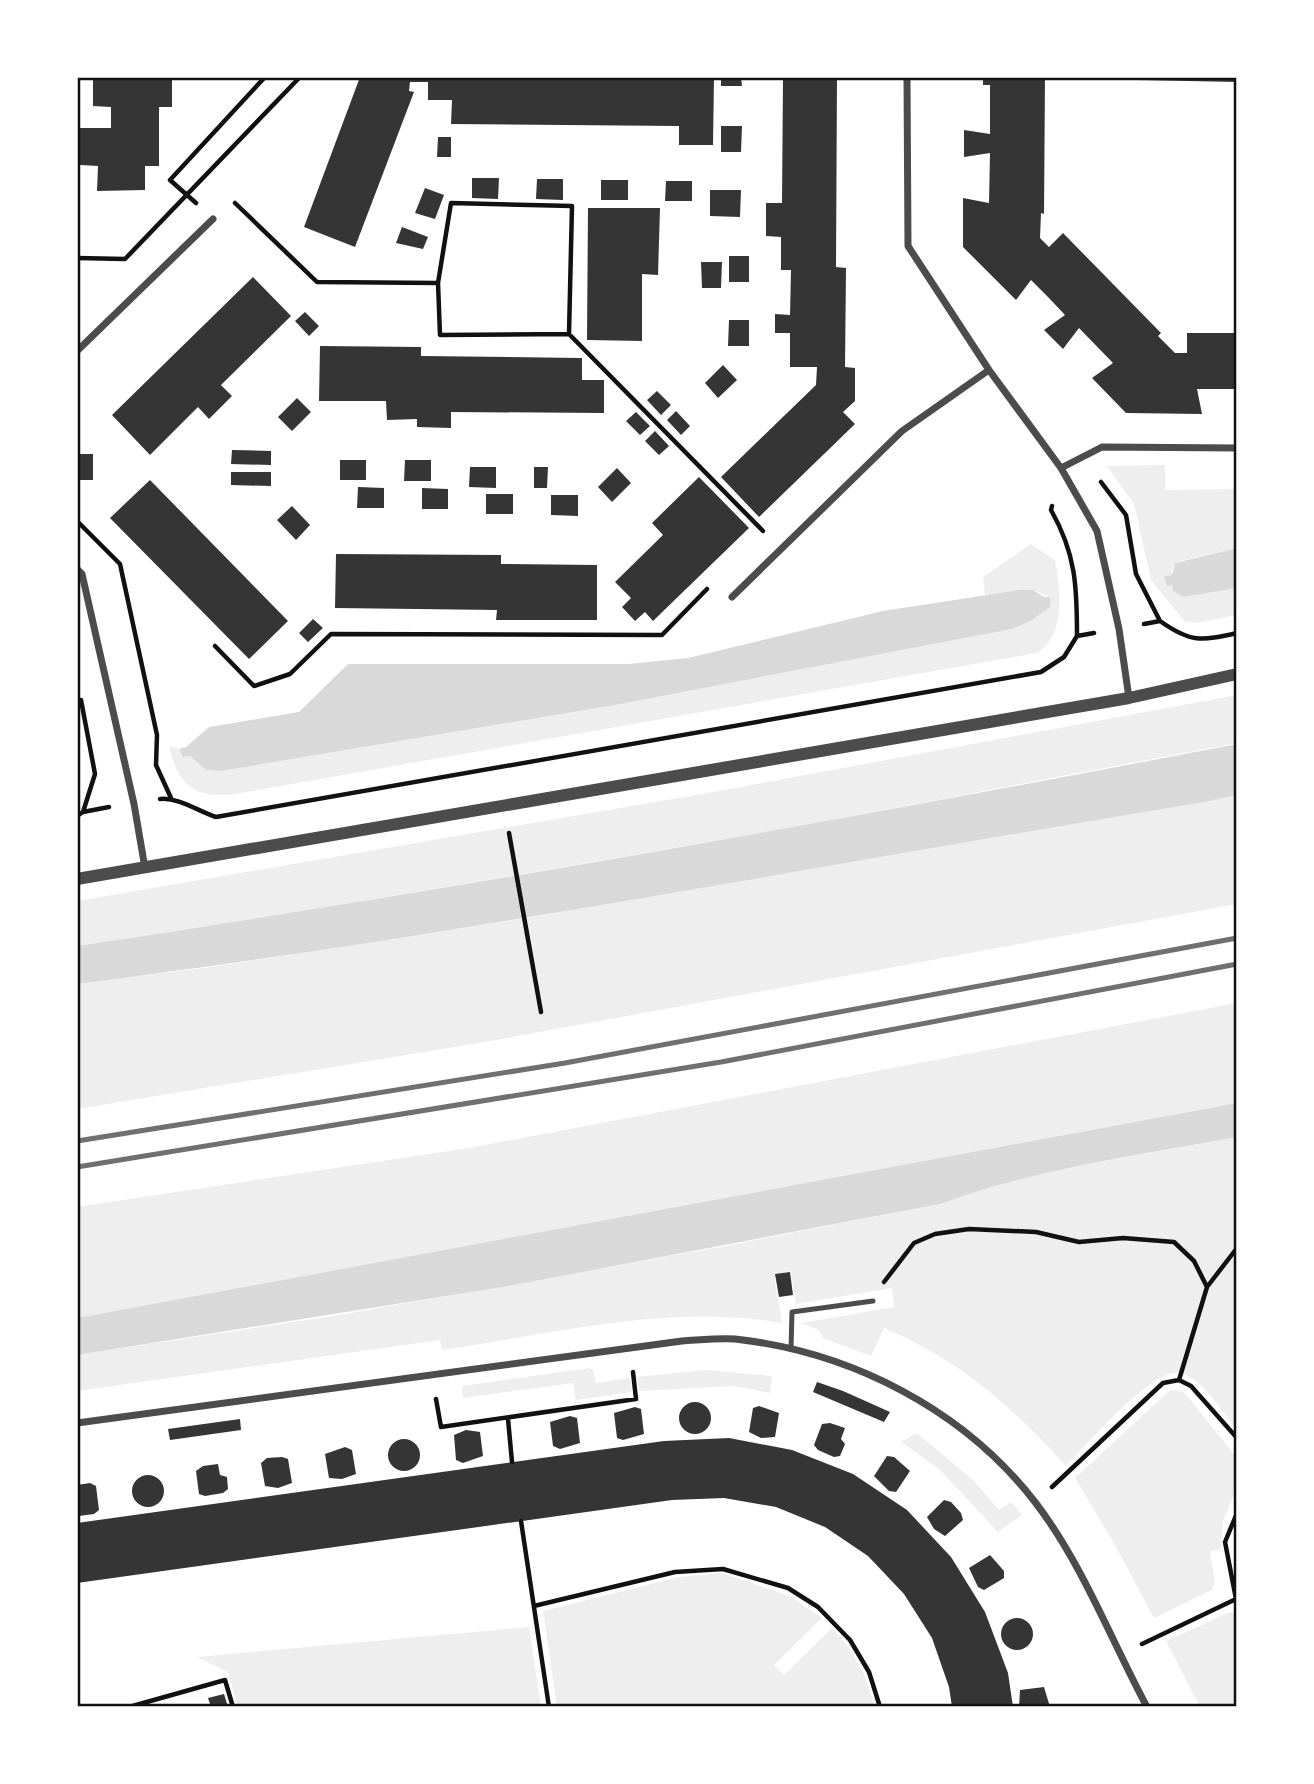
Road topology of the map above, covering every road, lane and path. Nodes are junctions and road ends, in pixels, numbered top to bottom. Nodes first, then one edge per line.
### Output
1 (265, 77) edge
2 (300, 77) edge
3 (907, 77) edge
4 (187, 194) junction
5 (213, 219) joint
6 (77, 258) edge
7 (438, 283) junction
8 (569, 334) junction
9 (77, 351) edge
10 (989, 370) junction
11 (1237, 448) edge
12 (1061, 468) junction
13 (77, 521) edge
14 (780, 549) junction
15 (77, 569) edge
16 (732, 597) joint
17 (1119, 629) junction
18 (1237, 633) edge
19 (1077, 636) junction
20 (215, 646) dead end
21 (1237, 674) edge
22 (80, 692) dead end
23 (1129, 698) junction
24 (172, 798) junction
25 (134, 803) junction
26 (504, 807) junction
27 (83, 812) junction
28 (77, 816) edge
29 (146, 869) junction
30 (77, 879) edge
31 (541, 1012) dead end
32 (1237, 1248) edge
33 (1208, 1287) junction
34 (873, 1301) joint
35 (629, 1346) junction
36 (791, 1349) junction
37 (1179, 1380) junction
38 (508, 1419) junction
39 (77, 1423) edge
40 (441, 1427) dead end
41 (1237, 1438) edge
42 (512, 1462) dead end
43 (1035, 1502) junction
44 (1237, 1513) edge
45 (521, 1521) dead end
46 (1237, 1600) edge
47 (534, 1606) junction
48 (1119, 1656) junction
49 (130, 1707) edge
50 (233, 1707) edge
51 (549, 1707) edge
52 (880, 1707) edge
53 (1147, 1707) edge

1 - 4 path
2 - 4 path
3 - 10 street
4 - 6 path
5 - 7 path
5 - 9 street
7 - 8 path
7 - 8 path
8 - 14 path
10 - 12 street
10 - 14 street
11 - 12 street
12 - 17 street
12 - 19 path
13 - 24 path
14 - 16 street
15 - 25 street
16 - 20 path
17 - 18 path
17 - 19 path
17 - 23 street
19 - 24 path
21 - 23 street
22 - 27 path
23 - 26 street
24 - 25 path
25 - 27 path
25 - 29 street
26 - 29 street
26 - 31 path
27 - 28 path
29 - 30 street
32 - 33 path
33 - 34 path
33 - 37 path
34 - 36 lane
35 - 36 street
35 - 38 path
35 - 39 street
36 - 43 street
37 - 41 path
37 - 43 path
38 - 40 path
38 - 42 path
43 - 48 street
44 - 46 path
45 - 47 path
46 - 48 path
47 - 51 path
47 - 52 path
48 - 53 street
49 - 50 path

